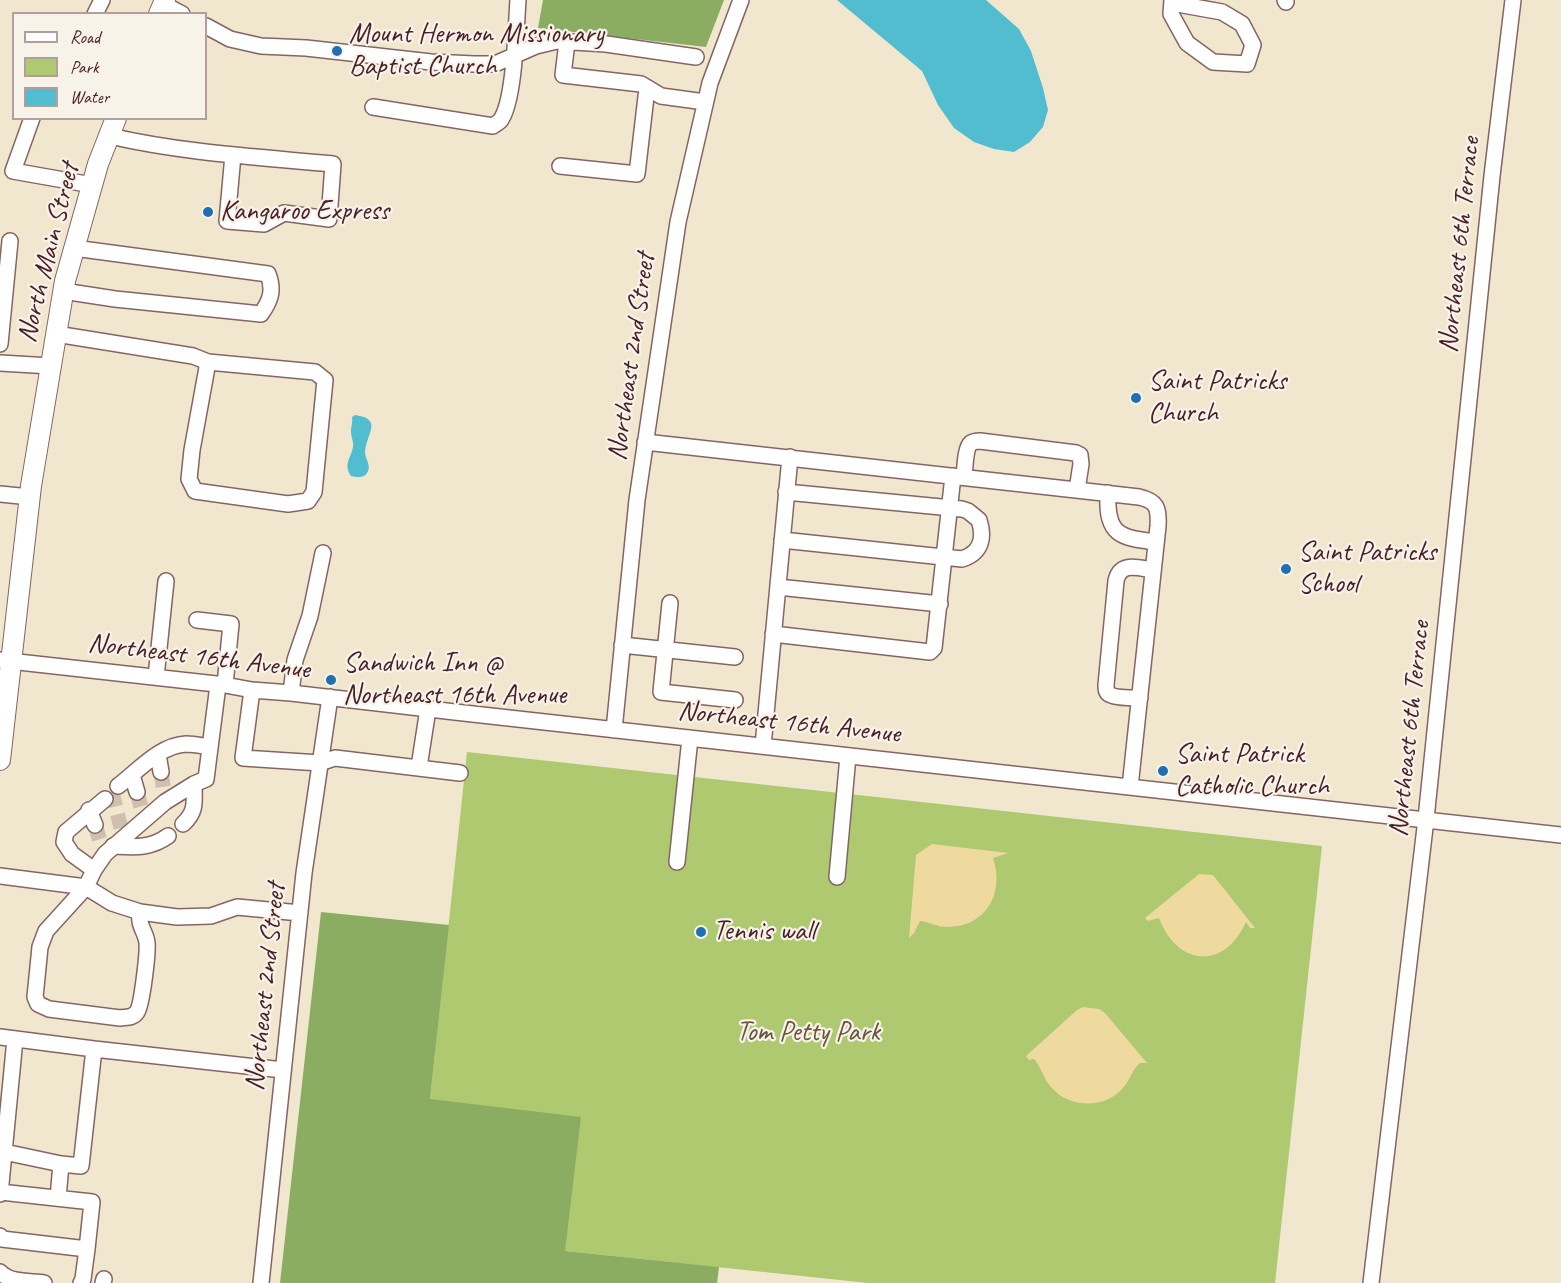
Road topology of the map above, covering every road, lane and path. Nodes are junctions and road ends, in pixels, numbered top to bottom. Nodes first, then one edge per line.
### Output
1 (518, 0) edge
2 (741, 0) edge
3 (1513, 0) edge
4 (1172, 2) edge
5 (163, 6) edge
6 (177, 12) edge
7 (207, 27) edge
8 (567, 42) junction
9 (514, 55) junction
10 (696, 57) dead end
11 (647, 88) junction
12 (705, 102) junction
13 (373, 107) dead end
14 (31, 120) edge
15 (112, 123) edge
16 (233, 155) junction
17 (560, 166) dead end
18 (92, 185) junction
19 (10, 240) dead end
20 (74, 248) junction
21 (63, 291) junction
22 (56, 334) junction
23 (0, 344) edge
24 (208, 362) junction
25 (0, 363) edge
26 (51, 366) junction
27 (645, 442) junction
28 (790, 457) junction
29 (959, 476) junction
30 (1077, 490) junction
31 (786, 492) junction
32 (0, 494) edge
33 (1108, 494) junction
34 (30, 497) junction
35 (950, 508) junction
36 (782, 540) junction
37 (1156, 542) junction
38 (323, 553) dead end
39 (945, 557) junction
40 (1153, 570) junction
41 (166, 581) dead end
42 (778, 587) junction
43 (670, 603) dead end
44 (940, 604) junction
45 (198, 620) dead end
46 (773, 634) junction
47 (622, 645) junction
48 (665, 650) junction
49 (735, 657) dead end
50 (6, 660) edge
51 (156, 677) junction
52 (222, 685) junction
53 (252, 690) junction
54 (291, 693) junction
55 (330, 697) junction
56 (1140, 698) junction
57 (735, 700) dead end
58 (428, 708) junction
59 (614, 730) junction
60 (690, 738) junction
61 (763, 746) junction
62 (210, 747) junction
63 (158, 754) junction
64 (848, 756) junction
65 (0, 760) edge
66 (320, 763) junction
67 (419, 767) junction
68 (161, 772) tunnel mouth
69 (460, 773) dead end
70 (132, 775) junction
71 (194, 784) junction
72 (118, 786) dead end
73 (1130, 787) junction
74 (137, 792) tunnel mouth
75 (105, 799) dead end
76 (89, 810) junction
77 (1426, 819) junction
78 (183, 824) dead end
79 (94, 825) tunnel mouth
80 (1561, 835) edge
81 (168, 836) dead end
82 (113, 842) junction
83 (677, 862) dead end
84 (94, 870) junction
85 (0, 876) edge
86 (837, 877) dead end
87 (86, 887) junction
88 (140, 912) junction
89 (300, 913) junction
90 (8, 1038) edge
91 (94, 1049) junction
92 (283, 1070) junction
93 (2, 1152) edge
94 (61, 1164) junction
95 (0, 1193) edge
96 (58, 1198) junction
97 (1, 1240) edge
98 (87, 1249) junction
99 (0, 1272) edge
100 (44, 1283) edge
101 (81, 1283) edge
102 (261, 1283) edge
103 (1371, 1283) edge

1 - 9 street
2 - 12 street, Northeast 2nd Street
3 - 77 street, Northeast 6th Terrace
4 - 4 street
5 - 6 street
7 - 9 street
8 - 9 street
8 - 10 street
8 - 11 street
9 - 13 street
11 - 12 street
11 - 17 street
12 - 27 street, Northeast 2nd Street
14 - 18 street
15 - 16 street
15 - 18 main road, North Main Street
16 - 16 street
18 - 20 main road, North Main Street
19 - 23 street
20 - 21 main road, North Main Street
20 - 21 street
21 - 22 main road, North Main Street
22 - 24 street
22 - 26 main road, North Main Street
24 - 24 street
25 - 26 street
26 - 34 main road, North Main Street
27 - 28 street
27 - 47 street, Northeast 2nd Street
28 - 29 street
28 - 31 street
29 - 30 street
29 - 30 street
29 - 35 street
30 - 33 street
31 - 35 street
31 - 36 street
32 - 34 street
33 - 37 street
33 - 37 street
34 - 50 main road, North Main Street
35 - 39 street
35 - 39 street
36 - 39 street
36 - 42 street
37 - 40 street
38 - 54 street
39 - 44 street
40 - 56 street
40 - 56 street
41 - 51 street
42 - 44 street
42 - 46 street
43 - 48 street
44 - 46 street
45 - 52 street
46 - 61 street
47 - 48 street
47 - 59 street, Northeast 2nd Street
48 - 49 street
48 - 57 street
50 - 51 street, Northeast 16th Avenue
50 - 65 main road, North Main Street
51 - 52 street, Northeast 16th Avenue
52 - 53 street, Northeast 16th Avenue
52 - 62 street
53 - 54 street, Northeast 16th Avenue
53 - 66 street
54 - 55 street, Northeast 16th Avenue
55 - 58 street, Northeast 16th Avenue
55 - 66 street, Northeast 2nd Street
56 - 73 street
58 - 59 street, Northeast 16th Avenue
58 - 67 street
59 - 60 street, Northeast 16th Avenue
60 - 61 street, Northeast 16th Avenue
60 - 83 street
61 - 64 street, Northeast 16th Avenue
62 - 63 street
62 - 71 street
63 - 68 street
63 - 70 street
64 - 73 street, Northeast 16th Avenue
64 - 86 street
66 - 67 street
66 - 89 street, Northeast 2nd Street
67 - 69 street
70 - 72 street
70 - 74 street
71 - 78 street
71 - 82 street
73 - 77 street, Northeast 16th Avenue
75 - 76 street
76 - 79 street
76 - 84 street
77 - 80 street, Northeast 16th Avenue
77 - 103 street, Northeast 6th Terrace
81 - 82 street
82 - 84 street
84 - 87 street
85 - 87 street
87 - 88 street
87 - 88 street
88 - 89 street
89 - 92 street, Northeast 2nd Street
90 - 91 street
90 - 93 street
91 - 92 street
91 - 94 street
92 - 102 street, Northeast 2nd Street
93 - 94 street
93 - 95 street
94 - 96 street
95 - 96 street
96 - 98 street
97 - 98 street
98 - 101 street
99 - 100 street

